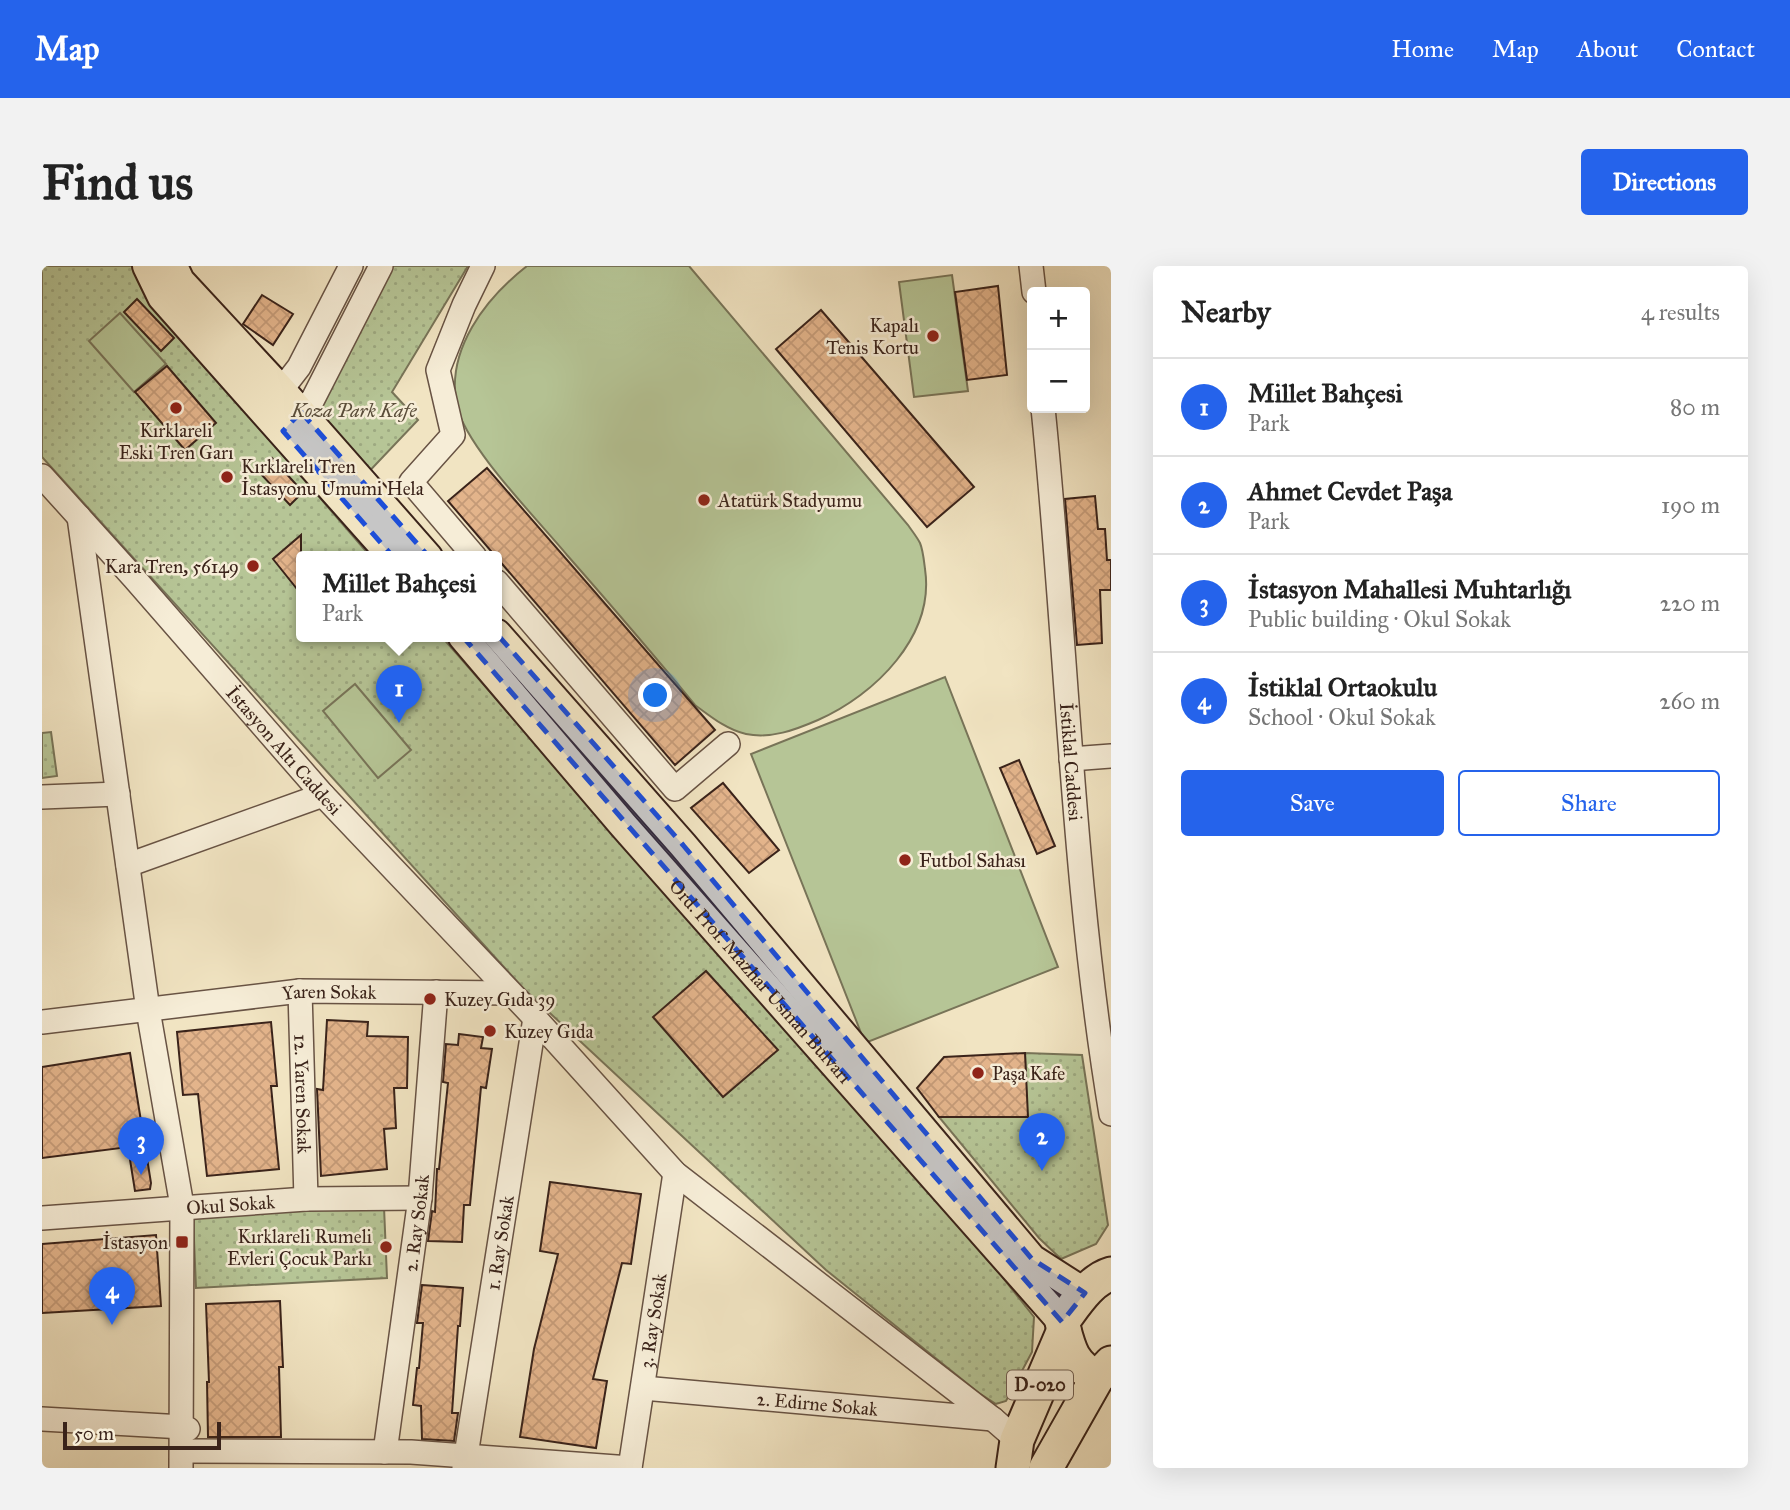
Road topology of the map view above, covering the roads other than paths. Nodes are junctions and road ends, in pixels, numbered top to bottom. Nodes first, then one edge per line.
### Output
1 (147, 266) edge
2 (173, 266) edge
3 (380, 266) edge
4 (483, 266) edge
5 (1031, 266) edge
6 (341, 272) edge
7 (1033, 287) edge
8 (282, 412) junction
9 (1044, 413) edge
10 (42, 476) edge
11 (79, 517) junction
12 (388, 551) edge
13 (423, 551) edge
14 (470, 551) edge
15 (502, 588) edge
16 (502, 640) edge
17 (467, 642) edge
18 (728, 744) dead end
19 (1111, 756) edge
20 (1071, 760) junction
21 (118, 794) junction
22 (323, 794) junction
23 (42, 797) edge
24 (128, 865) junction
25 (300, 991) junction
26 (436, 992) junction
27 (510, 993) junction
28 (148, 1010) junction
29 (534, 1018) junction
30 (42, 1022) edge
31 (1111, 1114) edge
32 (675, 1173) junction
33 (420, 1198) junction
34 (306, 1199) junction
35 (182, 1206) junction
36 (42, 1218) edge
37 (1098, 1284) edge
38 (1063, 1326) junction
39 (1102, 1383) edge
40 (643, 1388) junction
41 (42, 1419) edge
42 (1007, 1442) edge
43 (184, 1444) edge
44 (385, 1452) junction
45 (295, 1460) edge
46 (465, 1463) edge
47 (630, 1468) edge
48 (1046, 1468) edge

1 - 8 main road
2 - 8 main road
3 - 8 street
4 - 14 street
5 - 7 street
6 - 8 street
8 - 12 main road
8 - 13 main road
9 - 20 street, İstiklal Caddesi
10 - 11 street, İstasyon Altı Caddesi
11 - 21 street
11 - 22 street, İstasyon Altı Caddesi
15 - 18 street
16 - 37 main road, Ord. Prof. Mazhar Usman Bulvarı
17 - 38 main road, Ord. Prof. Mazhar Usman Bulvarı
19 - 20 street
20 - 31 street, İstiklal Caddesi
21 - 23 street
21 - 24 street
22 - 24 street
22 - 27 street, İstasyon Altı Caddesi
24 - 28 street
25 - 26 street, Yaren Sokak
25 - 28 street, Yaren Sokak
25 - 34 street, 12. Yaren Sokak
26 - 27 street, Yaren Sokak
26 - 33 street, 2. Ray Sokak
27 - 29 street, İstasyon Altı Caddesi
28 - 30 street, Yaren Sokak
28 - 35 street
29 - 32 street, İstasyon Altı Caddesi
29 - 46 street, 1. Ray Sokak
32 - 40 street, 3. Ray Sokak
32 - 42 street, İstasyon Altı Caddesi
33 - 34 street, Okul Sokak
33 - 44 street, 2. Ray Sokak
34 - 35 street, Okul Sokak
35 - 36 street, Okul Sokak
35 - 43 street
37 - 38 highway, D-020
38 - 39 highway
38 - 42 highway, D-020
39 - 48 highway, D-020
40 - 42 street, 2. Edirne Sokak
40 - 47 street, 3. Ray Sokak
41 - 43 street
43 - 45 street
44 - 45 street
44 - 46 street
46 - 47 street

